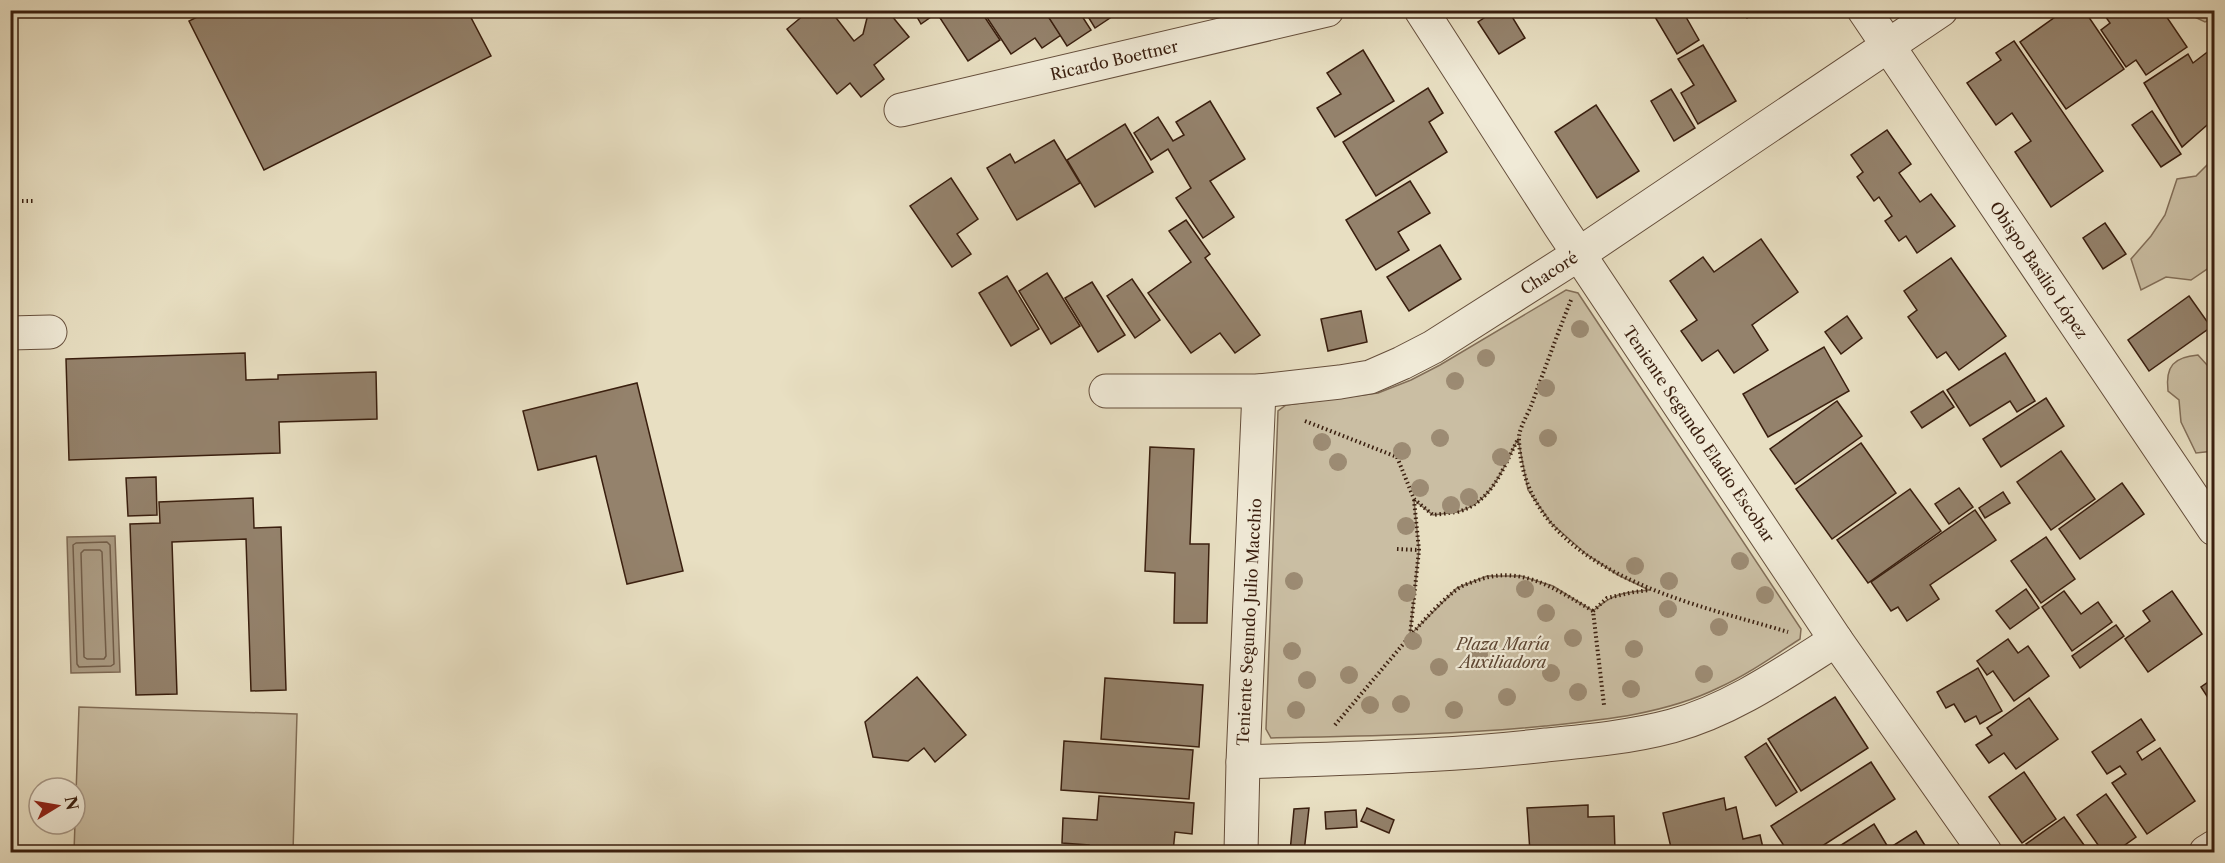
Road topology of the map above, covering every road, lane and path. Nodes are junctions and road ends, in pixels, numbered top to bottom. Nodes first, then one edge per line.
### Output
1 (1327, 10) edge
2 (1421, 10) edge
3 (1864, 10) edge
4 (1941, 10) edge
5 (1888, 47) junction
6 (901, 110) dead end
7 (22, 201) dead end
8 (33, 201) dead end
9 (1579, 254) junction
10 (1571, 299) dead end
11 (50, 332) dead end
12 (10, 333) edge
13 (1107, 391) dead end
14 (1259, 391) junction
15 (1301, 419) dead end
16 (1518, 438) junction
17 (1414, 499) junction
18 (2214, 530) edge
19 (1397, 549) dead end
20 (1419, 549) junction
21 (1651, 590) junction
22 (1593, 611) junction
23 (1794, 634) dead end
24 (1410, 636) junction
25 (1836, 640) junction
26 (1608, 739) junction
27 (1330, 759) junction
28 (1243, 762) junction
29 (2214, 847) edge
30 (1241, 852) edge
31 (1985, 852) edge
32 (2206, 852) edge

1 - 6 street, Ricardo Boettner
2 - 9 street, Teniente Segundo Eladio Escobar
3 - 5 street, Obispo Basilio López
4 - 5 street, Chacoré
5 - 9 street, Chacoré
5 - 18 street, Obispo Basilio López
7 - 8 path
9 - 14 street, Chacoré
9 - 25 street, Teniente Segundo Eladio Escobar
10 - 16 path
11 - 12 street
13 - 14 street, Chacoré
14 - 28 street, Teniente Segundo Julio Macchio
15 - 17 path
16 - 17 path
16 - 21 path
17 - 20 path
19 - 20 path
20 - 24 path
21 - 22 path
21 - 23 path
22 - 24 path
22 - 26 path
24 - 27 path
25 - 26 street
25 - 31 street, Teniente Segundo Eladio Escobar
26 - 27 street
27 - 28 street
28 - 30 street, Teniente Segundo Julio Macchio
29 - 32 street

